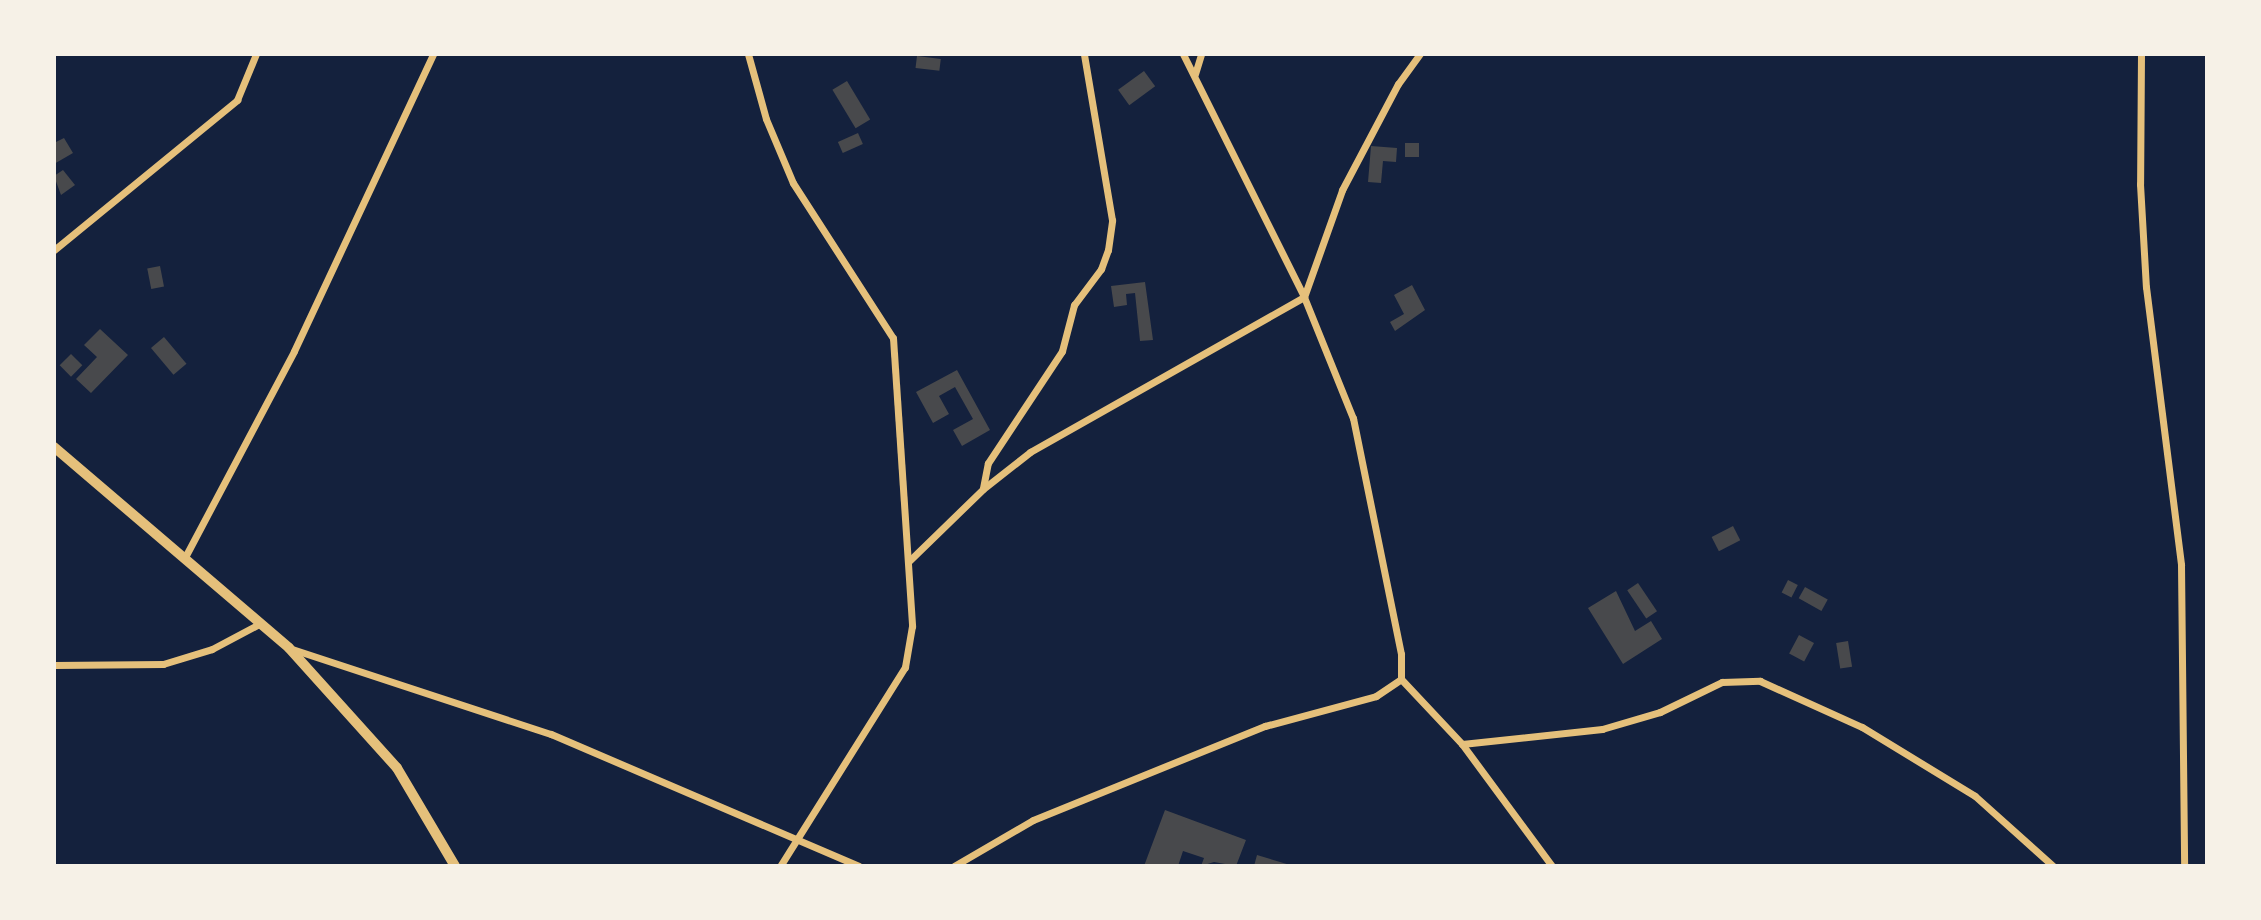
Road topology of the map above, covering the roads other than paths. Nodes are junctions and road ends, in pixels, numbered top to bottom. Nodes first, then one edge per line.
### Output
1 (256, 54) edge
2 (433, 54) edge
3 (748, 54) edge
4 (1084, 54) edge
5 (1183, 54) edge
6 (1201, 54) edge
7 (1420, 54) edge
8 (2141, 54) edge
9 (1195, 74) junction
10 (54, 250) edge
11 (1304, 298) junction
12 (54, 447) edge
13 (983, 489) junction
14 (184, 559) junction
15 (909, 561) junction
16 (261, 623) junction
17 (289, 648) junction
18 (54, 665) edge
19 (1401, 679) junction
20 (1462, 744) junction
21 (795, 836) junction
22 (454, 866) edge
23 (780, 866) edge
24 (859, 866) edge
25 (954, 866) edge
26 (1552, 866) edge
27 (2053, 866) edge
28 (2184, 866) edge

1 - 10 street
2 - 14 street
3 - 15 street
4 - 13 street
5 - 9 street
6 - 9 street
7 - 11 street
8 - 28 street
9 - 11 street
11 - 13 street
11 - 19 street
12 - 14 street
13 - 15 street
14 - 16 street
15 - 21 street
16 - 17 street
16 - 18 street
17 - 21 street
17 - 22 street
19 - 20 street
19 - 25 street
20 - 26 street
20 - 27 street
21 - 23 street
21 - 24 street

